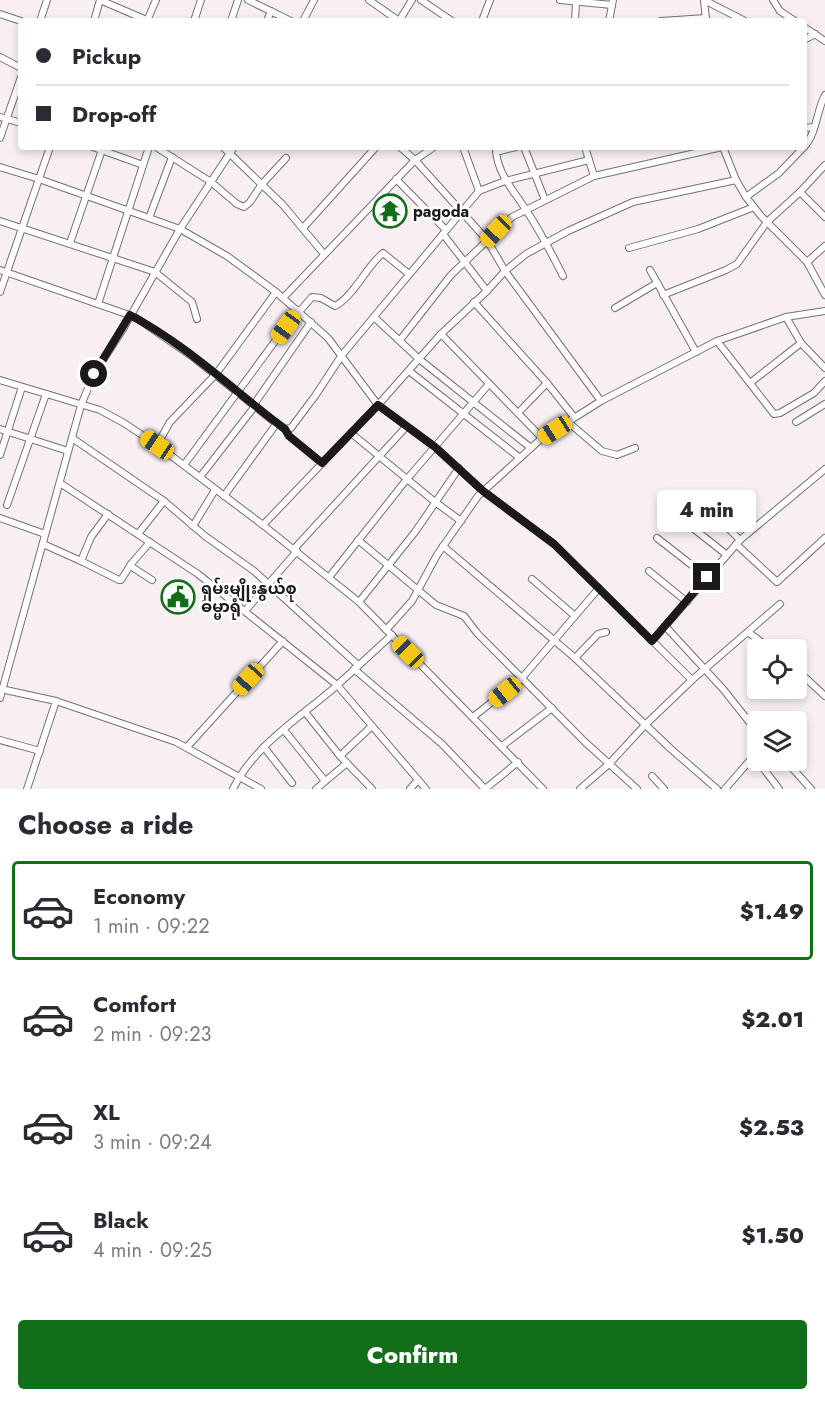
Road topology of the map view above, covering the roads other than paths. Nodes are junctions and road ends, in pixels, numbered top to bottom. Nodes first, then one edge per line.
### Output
1 (47, 0) edge
2 (100, 0) edge
3 (156, 0) edge
4 (201, 0) edge
5 (238, 0) edge
6 (248, 0) edge
7 (314, 0) edge
8 (369, 0) edge
9 (412, 0) edge
10 (421, 0) edge
11 (490, 0) edge
12 (560, 0) edge
13 (704, 0) edge
14 (773, 0) edge
15 (581, 2) edge
16 (612, 3) edge
17 (271, 11) junction
18 (0, 14) edge
19 (41, 18) edge
20 (95, 18) edge
21 (141, 18) edge
22 (149, 18) edge
23 (195, 18) edge
24 (232, 18) edge
25 (268, 18) edge
26 (285, 18) edge
27 (305, 18) edge
28 (395, 18) edge
29 (401, 18) edge
30 (448, 18) edge
31 (483, 18) edge
32 (576, 18) edge
33 (610, 18) edge
34 (706, 18) edge
35 (739, 18) edge
36 (790, 18) edge
37 (18, 20) edge
38 (807, 29) edge
39 (815, 34) junction
40 (807, 38) edge
41 (825, 40) edge
42 (0, 57) edge
43 (18, 66) edge
44 (18, 84) edge
45 (825, 95) edge
46 (3, 118) edge
47 (18, 122) edge
48 (814, 127) junction
49 (807, 128) edge
50 (0, 138) edge
51 (807, 143) edge
52 (49, 150) edge
53 (103, 150) edge
54 (106, 150) edge
55 (148, 150) edge
56 (161, 150) edge
57 (226, 150) edge
58 (232, 150) edge
59 (373, 150) edge
60 (404, 150) edge
61 (429, 150) edge
62 (464, 150) edge
63 (495, 150) edge
64 (526, 150) edge
65 (586, 150) edge
66 (710, 150) edge
67 (724, 150) edge
68 (801, 150) edge
69 (230, 154) junction
70 (172, 157) junction
71 (286, 158) dead end
72 (415, 159) junction
73 (589, 160) junction
74 (143, 165) junction
75 (825, 165) edge
76 (0, 167) edge
77 (534, 174) junction
78 (594, 176) junction
79 (39, 179) junction
80 (396, 179) junction
81 (736, 180) junction
82 (505, 181) junction
83 (211, 182) junction
84 (262, 184) junction
85 (479, 191) junction
86 (800, 192) junction
87 (87, 196) junction
88 (746, 197) junction
89 (544, 200) junction
90 (754, 207) junction
91 (526, 209) junction
92 (128, 210) junction
93 (460, 212) junction
94 (825, 217) edge
95 (149, 218) junction
96 (0, 221) edge
97 (767, 222) junction
98 (22, 227) junction
99 (303, 228) junction
100 (180, 229) junction
101 (445, 232) junction
102 (487, 240) junction
103 (70, 243) junction
104 (546, 243) junction
105 (825, 246) edge
106 (629, 248) dead end
107 (324, 254) junction
108 (114, 257) junction
109 (807, 262) junction
110 (464, 263) junction
111 (0, 270) edge
112 (650, 270) dead end
113 (505, 271) junction
114 (8, 272) junction
115 (155, 272) junction
116 (409, 274) junction
117 (563, 276) dead end
118 (657, 283) junction
119 (487, 291) junction
120 (0, 292) edge
121 (276, 292) junction
122 (663, 295) junction
123 (825, 295) edge
124 (283, 298) junction
125 (474, 302) junction
126 (98, 304) junction
127 (615, 308) dead end
128 (298, 311) junction
129 (825, 311) edge
130 (130, 315) junction
131 (374, 317) junction
132 (786, 317) junction
133 (197, 319) dead end
134 (311, 322) junction
135 (441, 334) junction
136 (400, 340) junction
137 (717, 341) junction
138 (801, 343) junction
139 (696, 352) junction
140 (342, 355) junction
141 (419, 359) junction
142 (825, 368) edge
143 (409, 371) junction
144 (216, 374) junction
145 (0, 380) edge
146 (825, 381) edge
147 (547, 383) junction
148 (750, 383) junction
149 (489, 384) junction
150 (22, 387) junction
151 (238, 392) junction
152 (46, 394) junction
153 (601, 401) junction
154 (474, 403) junction
155 (825, 404) edge
156 (81, 405) junction
157 (378, 405) junction
158 (255, 406) junction
159 (518, 412) junction
160 (465, 414) junction
161 (574, 417) junction
162 (567, 422) junction
163 (796, 422) dead end
164 (277, 423) junction
165 (406, 427) junction
166 (0, 429) edge
167 (285, 429) junction
168 (8, 431) junction
169 (351, 433) junction
170 (29, 438) junction
171 (72, 438) junction
172 (542, 438) junction
173 (157, 445) junction
174 (435, 447) junction
175 (531, 448) junction
176 (635, 448) dead end
177 (68, 451) junction
178 (0, 455) edge
179 (381, 456) junction
180 (520, 458) junction
181 (322, 463) junction
182 (184, 465) junction
183 (459, 468) junction
184 (825, 469) edge
185 (200, 477) junction
186 (407, 479) junction
187 (60, 483) junction
188 (215, 490) junction
189 (483, 491) junction
190 (224, 496) junction
191 (164, 501) junction
192 (701, 501) dead end
193 (435, 502) junction
194 (7, 505) dead end
195 (108, 514) junction
196 (0, 518) edge
197 (461, 521) junction
198 (263, 525) junction
199 (689, 525) dead end
200 (193, 526) junction
201 (45, 534) junction
202 (138, 534) junction
203 (657, 538) dead end
204 (825, 538) edge
205 (358, 540) junction
206 (150, 542) junction
207 (738, 542) junction
208 (42, 544) junction
209 (443, 546) junction
210 (296, 550) junction
211 (727, 555) junction
212 (81, 561) junction
213 (131, 564) junction
214 (386, 566) junction
215 (649, 571) dead end
216 (330, 576) junction
217 (707, 577) junction
218 (532, 579) dead end
219 (152, 580) dead end
220 (268, 583) junction
221 (599, 588) junction
222 (418, 591) junction
223 (359, 602) junction
224 (687, 602) junction
225 (780, 604) dead end
226 (245, 611) junction
227 (575, 616) junction
228 (666, 626) junction
229 (386, 630) junction
230 (606, 632) dead end
231 (748, 632) junction
232 (392, 635) junction
233 (757, 639) edge
234 (554, 640) junction
235 (284, 641) junction
236 (652, 641) junction
237 (575, 658) junction
238 (356, 667) junction
239 (705, 669) junction
240 (522, 677) junction
241 (807, 679) edge
242 (693, 680) junction
243 (337, 685) junction
244 (1, 687) edge
245 (825, 696) edge
246 (0, 698) edge
247 (56, 701) junction
248 (552, 708) junction
249 (306, 712) junction
250 (473, 717) junction
251 (747, 719) edge
252 (645, 724) junction
253 (372, 726) junction
254 (284, 730) junction
255 (0, 740) edge
256 (502, 746) junction
257 (187, 747) junction
258 (264, 747) junction
259 (40, 752) junction
260 (340, 756) junction
261 (518, 762) junction
262 (348, 764) junction
263 (609, 764) junction
264 (747, 764) edge
265 (767, 771) edge
266 (795, 771) edge
267 (240, 776) junction
268 (652, 776) dead end
269 (418, 780) junction
270 (325, 781) junction
271 (292, 783) dead end
272 (27, 789) edge
273 (233, 789) edge
274 (261, 789) edge
275 (316, 789) edge
276 (372, 789) edge
277 (410, 789) edge
278 (426, 789) edge
279 (485, 789) edge
280 (543, 789) edge
281 (579, 789) edge
282 (637, 789) edge
283 (664, 789) edge
284 (717, 789) edge
285 (725, 789) edge
286 (779, 789) edge
287 (811, 789) edge

1 - 19 street
2 - 20 street
2 - 21 street
3 - 22 street
4 - 23 street
5 - 24 street
6 - 17 street
7 - 27 street
8 - 28 street
9 - 29 street
10 - 30 street
11 - 31 street
12 - 15 street
13 - 34 street
13 - 35 street
14 - 36 street
15 - 16 street
15 - 32 street
16 - 33 street
17 - 25 street
17 - 26 street
18 - 37 street
38 - 39 street
39 - 40 street
39 - 41 street
42 - 43 street
44 - 46 street
45 - 48 street
46 - 47 street
46 - 50 street
48 - 49 street
48 - 51 street
52 - 79 street
53 - 87 street
54 - 74 street
55 - 74 street
56 - 70 street
57 - 69 street
58 - 69 street
59 - 99 street
60 - 72 street
61 - 72 street
62 - 85 street
63 - 82 street
64 - 77 street
65 - 73 street
66 - 78 street
67 - 81 street
68 - 88 street
69 - 83 street
69 - 84 street
70 - 83 street
70 - 95 street
71 - 84 street
72 - 80 street
72 - 93 street
73 - 77 street
73 - 78 street
74 - 92 street
75 - 86 street
76 - 79 street
77 - 82 street
77 - 89 street
78 - 89 street
79 - 87 street
79 - 98 street
80 - 101 street
80 - 107 street
81 - 88 street
81 - 104 street
82 - 85 street
82 - 91 street
83 - 84 street
83 - 100 street
84 - 99 street
85 - 93 street
86 - 94 street
86 - 97 street
87 - 92 street
87 - 103 street
88 - 90 street
89 - 91 street
90 - 97 street
90 - 106 street
91 - 102 street
91 - 104 street
92 - 95 street
92 - 108 street
93 - 101 street
93 - 102 street
95 - 100 street
96 - 98 street
97 - 109 street
97 - 122 street
98 - 103 street
98 - 114 street
99 - 107 street
100 - 115 street
100 - 121 street
101 - 110 street
101 - 116 street
102 - 110 street
102 - 113 street
103 - 108 street
104 - 113 street
104 - 117 street
105 - 109 street
107 - 124 street
108 - 115 street
108 - 126 street
109 - 123 street
110 - 119 street
110 - 136 street
111 - 114 street
112 - 118 street
113 - 119 street
113 - 153 street
114 - 120 street
114 - 126 street
115 - 130 street
115 - 133 street
116 - 128 street
116 - 131 street
118 - 122 street
118 - 127 street
119 - 125 street
121 - 124 street
121 - 144 street
122 - 139 street
124 - 128 street
125 - 135 street
125 - 147 street
126 - 130 street
128 - 134 street
128 - 151 street
129 - 132 street
130 - 144 street
130 - 156 street
131 - 136 street
131 - 140 street
132 - 137 street
132 - 138 street
134 - 140 street
134 - 158 street
135 - 141 street
135 - 149 street
136 - 141 street
137 - 139 street
137 - 148 street
138 - 142 street
138 - 148 street
139 - 153 street
140 - 157 street
140 - 167 street
141 - 143 street
141 - 154 street
143 - 157 street
143 - 160 street
144 - 151 street
144 - 173 street
145 - 150 street
146 - 148 street
147 - 159 street
147 - 161 street
149 - 154 street
149 - 159 street
150 - 152 street
150 - 168 street
151 - 158 street
151 - 182 street
152 - 156 street
152 - 170 street
153 - 161 street
154 - 160 street
154 - 175 street
155 - 163 street
156 - 171 street
156 - 173 street
157 - 165 street
157 - 169 street
158 - 164 street
158 - 185 street
159 - 172 street
160 - 174 street
160 - 180 street
161 - 162 street
162 - 172 street
162 - 176 street
164 - 167 street
164 - 190 street
165 - 174 street
165 - 179 street
166 - 168 street
167 - 181 street
168 - 170 street
168 - 178 street
169 - 179 street
169 - 181 street
170 - 177 street
170 - 194 street
171 - 177 street
171 - 191 street
172 - 175 street
173 - 182 street
174 - 183 street
174 - 186 street
175 - 180 street
177 - 187 street
179 - 186 street
179 - 210 street
180 - 189 street
181 - 198 street
182 - 185 street
183 - 189 street
183 - 193 street
184 - 207 street
185 - 188 street
186 - 193 street
186 - 205 street
187 - 195 street
187 - 201 street
188 - 190 street
188 - 200 street
189 - 197 street
189 - 221 street
190 - 198 street
191 - 200 street
191 - 202 street
192 - 207 street
193 - 197 street
193 - 214 street
195 - 202 street
195 - 212 street
196 - 201 street
197 - 209 street
198 - 210 street
199 - 211 street
200 - 220 street
201 - 208 street
202 - 206 street
203 - 217 street
204 - 207 street
205 - 214 street
205 - 216 street
206 - 213 street
206 - 226 street
207 - 211 street
208 - 212 street
208 - 244 street
209 - 222 street
209 - 234 street
210 - 216 street
210 - 220 street
211 - 217 street
212 - 213 street
213 - 219 street
214 - 222 street
214 - 223 street
215 - 224 street
216 - 223 street
217 - 224 street
218 - 227 street
220 - 226 street
220 - 238 street
221 - 227 street
221 - 236 street
222 - 229 street
222 - 240 street
223 - 229 street
224 - 228 street
225 - 231 street
226 - 235 street
227 - 234 street
228 - 236 street
228 - 239 street
229 - 232 street
230 - 237 street
231 - 233 street
231 - 239 street
232 - 238 street
232 - 250 street
234 - 237 street
234 - 240 street
235 - 243 street
235 - 257 street
236 - 242 street
237 - 252 street
238 - 243 street
238 - 279 street
239 - 242 street
239 - 251 street
240 - 248 street
240 - 250 street
241 - 245 street
242 - 252 street
243 - 249 street
243 - 253 street
244 - 246 street
244 - 247 street
247 - 257 street
247 - 259 street
248 - 256 street
248 - 263 street
249 - 254 street
249 - 260 street
250 - 256 street
252 - 263 street
252 - 284 street
253 - 260 street
253 - 269 street
254 - 258 street
254 - 270 street
255 - 259 street
256 - 261 street
257 - 267 street
258 - 267 street
258 - 271 street
259 - 272 street
260 - 262 street
261 - 279 street
261 - 280 street
262 - 270 street
262 - 276 street
263 - 281 street
263 - 282 street
264 - 285 street
265 - 286 street
266 - 287 street
267 - 273 street
267 - 274 street
268 - 283 street
269 - 277 street
269 - 278 street
270 - 275 street

